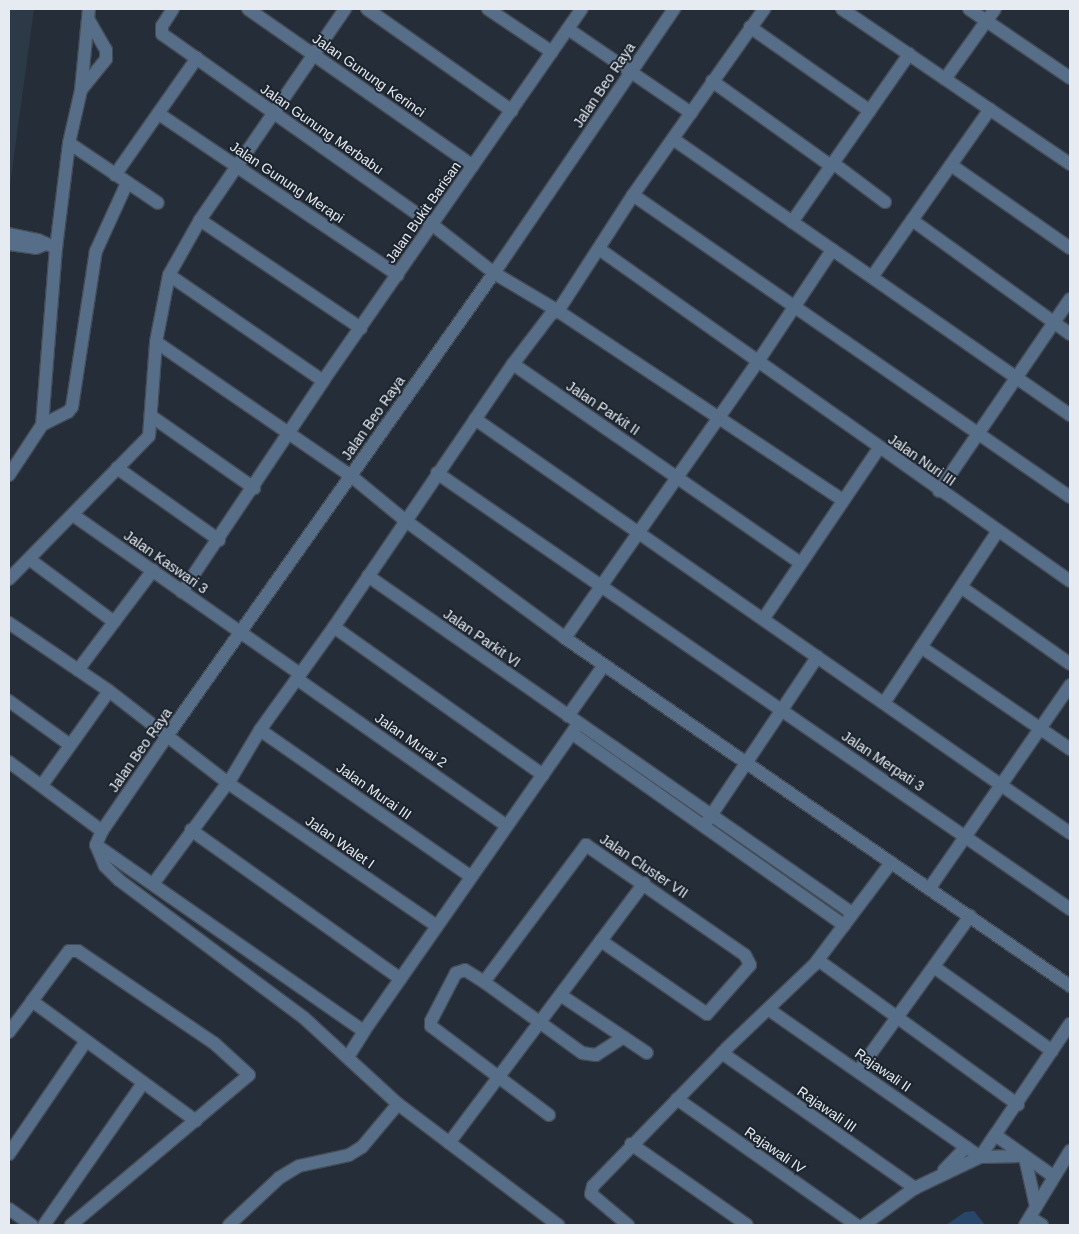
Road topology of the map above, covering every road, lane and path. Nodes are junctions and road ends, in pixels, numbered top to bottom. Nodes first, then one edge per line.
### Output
1 (173, 9) edge
2 (248, 9) edge
3 (345, 9) edge
4 (367, 9) edge
5 (488, 9) edge
6 (582, 9) edge
7 (674, 9) edge
8 (764, 9) edge
9 (842, 9) edge
10 (969, 9) edge
11 (995, 9) edge
12 (88, 14) edge
13 (987, 21) junction
14 (750, 27) junction
15 (568, 29) junction
16 (552, 52) junction
17 (909, 54) junction
18 (314, 56) junction
19 (195, 57) junction
20 (631, 72) junction
21 (1070, 78) edge
22 (945, 79) junction
23 (712, 80) junction
24 (81, 90) junction
25 (990, 109) junction
26 (870, 110) junction
27 (512, 111) junction
28 (691, 113) junction
29 (159, 114) junction
30 (274, 114) junction
31 (673, 139) junction
32 (69, 143) junction
33 (832, 164) junction
34 (1070, 164) edge
35 (238, 165) junction
36 (951, 165) junction
37 (473, 166) junction
38 (115, 175) junction
39 (127, 183) junction
40 (633, 195) junction
41 (885, 202) dead end
42 (158, 203) dead end
43 (200, 220) junction
44 (912, 220) junction
45 (792, 222) junction
46 (434, 226) junction
47 (9, 234) edge
48 (9, 244) edge
49 (51, 246) junction
50 (1070, 248) edge
51 (599, 250) junction
52 (832, 250) junction
53 (494, 273) junction
54 (168, 275) junction
55 (398, 275) junction
56 (872, 277) junction
57 (1070, 299) edge
58 (794, 305) junction
59 (558, 311) junction
60 (1054, 323) junction
61 (361, 328) junction
62 (1070, 334) edge
63 (156, 342) junction
64 (757, 363) junction
65 (513, 364) junction
66 (1015, 378) junction
67 (323, 381) junction
68 (1070, 415) edge
69 (151, 416) junction
70 (475, 419) junction
71 (718, 420) junction
72 (42, 425) junction
73 (291, 433) junction
74 (977, 434) junction
75 (879, 448) junction
76 (117, 468) junction
77 (437, 473) junction
78 (9, 475) edge
79 (351, 476) junction
80 (677, 476) junction
81 (254, 488) junction
82 (939, 491) junction
83 (1070, 497) edge
84 (843, 500) junction
85 (73, 515) junction
86 (406, 521) junction
87 (997, 532) junction
88 (637, 533) junction
89 (219, 540) junction
90 (29, 559) junction
91 (799, 562) junction
92 (153, 570) junction
93 (368, 576) junction
94 (9, 579) edge
95 (1070, 581) edge
96 (601, 583) junction
97 (961, 587) junction
98 (182, 592) junction
99 (764, 618) junction
100 (114, 622) junction
101 (9, 623) edge
102 (334, 627) junction
103 (242, 634) junction
104 (564, 638) junction
105 (921, 647) junction
106 (817, 657) junction
107 (1070, 664) edge
108 (604, 665) junction
109 (78, 670) junction
110 (299, 676) junction
111 (1070, 685) edge
112 (109, 691) junction
113 (9, 701) edge
114 (884, 703) junction
115 (782, 710) junction
116 (568, 716) junction
117 (1042, 728) junction
118 (260, 730) junction
119 (576, 730) junction
120 (167, 736) junction
121 (70, 745) junction
122 (1070, 749) edge
123 (9, 762) edge
124 (744, 762) junction
125 (543, 775) junction
126 (228, 783) junction
127 (42, 785) junction
128 (1003, 786) junction
129 (708, 821) junction
130 (507, 826) junction
131 (191, 830) junction
132 (102, 831) junction
133 (1070, 832) edge
134 (967, 836) junction
135 (96, 844) junction
136 (891, 863) junction
137 (470, 876) junction
138 (644, 883) junction
139 (153, 884) junction
140 (929, 889) junction
141 (1070, 909) edge
142 (852, 913) junction
143 (970, 916) junction
144 (844, 925) junction
145 (435, 926) junction
146 (601, 941) junction
147 (818, 960) junction
148 (934, 967) junction
149 (401, 979) junction
150 (484, 982) junction
151 (1070, 986) edge
152 (562, 996) junction
153 (32, 1001) junction
154 (768, 1009) junction
155 (897, 1018) junction
156 (538, 1022) junction
157 (1070, 1024) edge
158 (9, 1032) edge
159 (364, 1032) junction
160 (624, 1037) junction
161 (86, 1042) junction
162 (1052, 1051) junction
163 (647, 1053) dead end
164 (722, 1053) junction
165 (348, 1056) junction
166 (859, 1070) junction
167 (497, 1078) junction
168 (143, 1083) junction
169 (677, 1099) junction
170 (398, 1104) junction
171 (1018, 1105) junction
172 (549, 1115) dead end
173 (196, 1120) junction
174 (995, 1135) junction
175 (449, 1143) junction
176 (631, 1144) junction
177 (966, 1147) junction
178 (1070, 1151) edge
179 (9, 1154) edge
180 (980, 1157) junction
181 (1023, 1157) junction
182 (939, 1176) junction
183 (1053, 1176) junction
184 (915, 1188) junction
185 (9, 1208) edge
186 (1031, 1217) edge
187 (32, 1225) edge
188 (44, 1225) edge
189 (71, 1225) edge
190 (229, 1225) edge
191 (558, 1225) edge
192 (628, 1225) edge
193 (747, 1225) edge
194 (856, 1225) edge
195 (864, 1225) edge
196 (1042, 1225) edge

1 - 19 street, Jalan Gunung Merbabu
2 - 18 street, Jalan Gunung Kerinci
3 - 18 street
4 - 27 street
5 - 16 street
6 - 15 street, Jalan Bukit Barisan
7 - 20 street, Jalan Beo Raya
8 - 14 street
9 - 17 street
10 - 13 street
11 - 13 street
12 - 24 street
12 - 24 street
13 - 21 street
13 - 22 street
14 - 23 street
14 - 26 street
15 - 16 street, Jalan Bukit Barisan
15 - 20 street
16 - 27 street, Jalan Bukit Barisan
17 - 22 street
17 - 26 street
18 - 30 street
18 - 37 street, Jalan Gunung Kerinci
19 - 29 street
19 - 30 street, Jalan Gunung Merbabu
20 - 28 street
20 - 53 street, Jalan Beo Raya
22 - 25 street
23 - 28 street
23 - 33 street
24 - 32 street
25 - 34 street
25 - 36 street
26 - 33 street
27 - 37 street, Jalan Bukit Barisan
28 - 31 street
29 - 35 street, Jalan Gunung Merapi
29 - 38 street
30 - 35 street
30 - 46 street, Jalan Gunung Merbabu
31 - 40 street
31 - 45 street
32 - 38 street
32 - 49 street
33 - 41 street
33 - 45 street
35 - 43 street
35 - 55 street, Jalan Gunung Merapi
36 - 44 street
36 - 50 street
37 - 46 street, Jalan Bukit Barisan
38 - 39 street
39 - 42 street
39 - 72 street
40 - 51 street
40 - 58 street
43 - 54 street
43 - 61 street
44 - 56 street
44 - 60 street
45 - 52 street
46 - 53 street, Jalan Gunung Merbabu
46 - 55 street, Jalan Bukit Barisan
47 - 49 street
48 - 49 street
49 - 72 street
51 - 59 street
51 - 64 street, Jalan Nuri III
52 - 56 street
52 - 58 street
53 - 59 street, Jalan Gunung Merbabu
53 - 79 street, Jalan Beo Raya
54 - 63 street
54 - 67 street
55 - 61 street, Jalan Bukit Barisan
56 - 66 street
57 - 60 street
58 - 64 street
58 - 74 street
59 - 65 street
59 - 71 street, Jalan Gunung Merbabu
60 - 62 street
60 - 66 street
61 - 67 street, Jalan Bukit Barisan
63 - 69 street
63 - 73 street
64 - 71 street
64 - 75 street, Jalan Nuri III
65 - 70 street
65 - 80 street, Jalan Parkit II
66 - 68 street
66 - 74 street
67 - 73 street, Jalan Bukit Barisan
69 - 76 street
69 - 81 street
70 - 77 street
70 - 88 street
71 - 80 street
71 - 84 street, Jalan Gunung Merbabu
72 - 78 street
73 - 79 street
73 - 81 street, Jalan Bukit Barisan
74 - 82 street
74 - 83 street
75 - 82 street, Jalan Nuri III
75 - 84 street
76 - 85 street
76 - 89 street
77 - 86 street
77 - 96 street, Jalan Merpati 3
79 - 86 street
79 - 103 street, Jalan Beo Raya
80 - 88 street
80 - 91 street, Jalan Parkit II
81 - 89 street, Jalan Bukit Barisan
82 - 87 street, Jalan Nuri III
84 - 91 street
85 - 90 street
85 - 92 street, Jalan Kaswari 3
86 - 93 street
86 - 104 street
87 - 95 street, Jalan Nuri III
87 - 97 street
88 - 96 street
88 - 99 street
89 - 98 street, Jalan Bukit Barisan
90 - 94 street
90 - 100 street
91 - 99 street
92 - 98 street, Jalan Kaswari 3
92 - 100 street
93 - 102 street
93 - 116 street, Jalan Parkit VI
96 - 104 street
96 - 115 street, Jalan Merpati 3
97 - 105 street
97 - 107 street
98 - 103 street, Jalan Kaswari 3
99 - 106 street
100 - 109 street
101 - 109 street, Jalan Walet I
102 - 110 street
102 - 125 street
103 - 110 street, Jalan Kaswari 3
103 - 120 street, Jalan Beo Raya
104 - 108 street
105 - 114 street
105 - 117 street
106 - 114 street
106 - 115 street
108 - 116 street
108 - 124 street
109 - 112 street, Jalan Walet I
110 - 118 street
110 - 130 street, Jalan Murai 2
111 - 117 street
112 - 120 street, Jalan Walet I
112 - 121 street
113 - 121 street
114 - 128 street
115 - 124 street
115 - 134 street, Jalan Merpati 3
116 - 119 street, Jalan Parkit VI
117 - 122 street
117 - 128 street
118 - 126 street
118 - 137 street, Jalan Murai III
119 - 125 street
119 - 129 street, Jalan Parkit VI
120 - 126 street, Jalan Walet I
120 - 132 street, Jalan Beo Raya
121 - 127 street
123 - 127 street
124 - 129 street
124 - 136 street
125 - 130 street
126 - 131 street
126 - 145 street, Jalan Walet I
127 - 132 street
128 - 133 street
128 - 134 street
129 - 142 street
129 - 144 street
130 - 137 street
131 - 139 street
131 - 149 street
132 - 135 street, Jalan Beo Raya
134 - 140 street
134 - 141 street, Jalan Merpati 3
135 - 139 street
135 - 165 street
136 - 140 street
136 - 142 street
137 - 145 street
138 - 146 street
138 - 146 street, Jalan Cluster VII
138 - 150 street, Jalan Cluster VII
139 - 159 street
140 - 143 street
142 - 144 street
143 - 148 street
143 - 151 street
144 - 147 street
145 - 149 street
146 - 152 street
147 - 154 street
147 - 155 street
148 - 155 street
148 - 162 street
149 - 159 street
150 - 156 street
150 - 167 street
152 - 156 street
152 - 160 street
153 - 158 street
153 - 161 street
153 - 173 street
154 - 164 street
154 - 166 street, Rajawali II
155 - 166 street
155 - 171 street
156 - 160 street
156 - 167 street
157 - 162 street
159 - 165 street
160 - 163 street
161 - 168 street
161 - 179 street
162 - 171 street
164 - 169 street
164 - 184 street, Rajawali III
165 - 170 street
166 - 177 street, Rajawali II
167 - 172 street
167 - 175 street
168 - 173 street
168 - 188 street
169 - 176 street
169 - 194 street, Rajawali IV
170 - 175 street
170 - 190 street
171 - 174 street
173 - 189 street
174 - 180 street
174 - 181 street
175 - 191 street
176 - 192 street
176 - 193 street
177 - 180 street, Rajawali II
177 - 182 street
178 - 183 street
180 - 181 street
180 - 182 street
181 - 183 street
181 - 186 street
182 - 184 street
183 - 186 street
184 - 195 street
185 - 187 street
186 - 196 street

